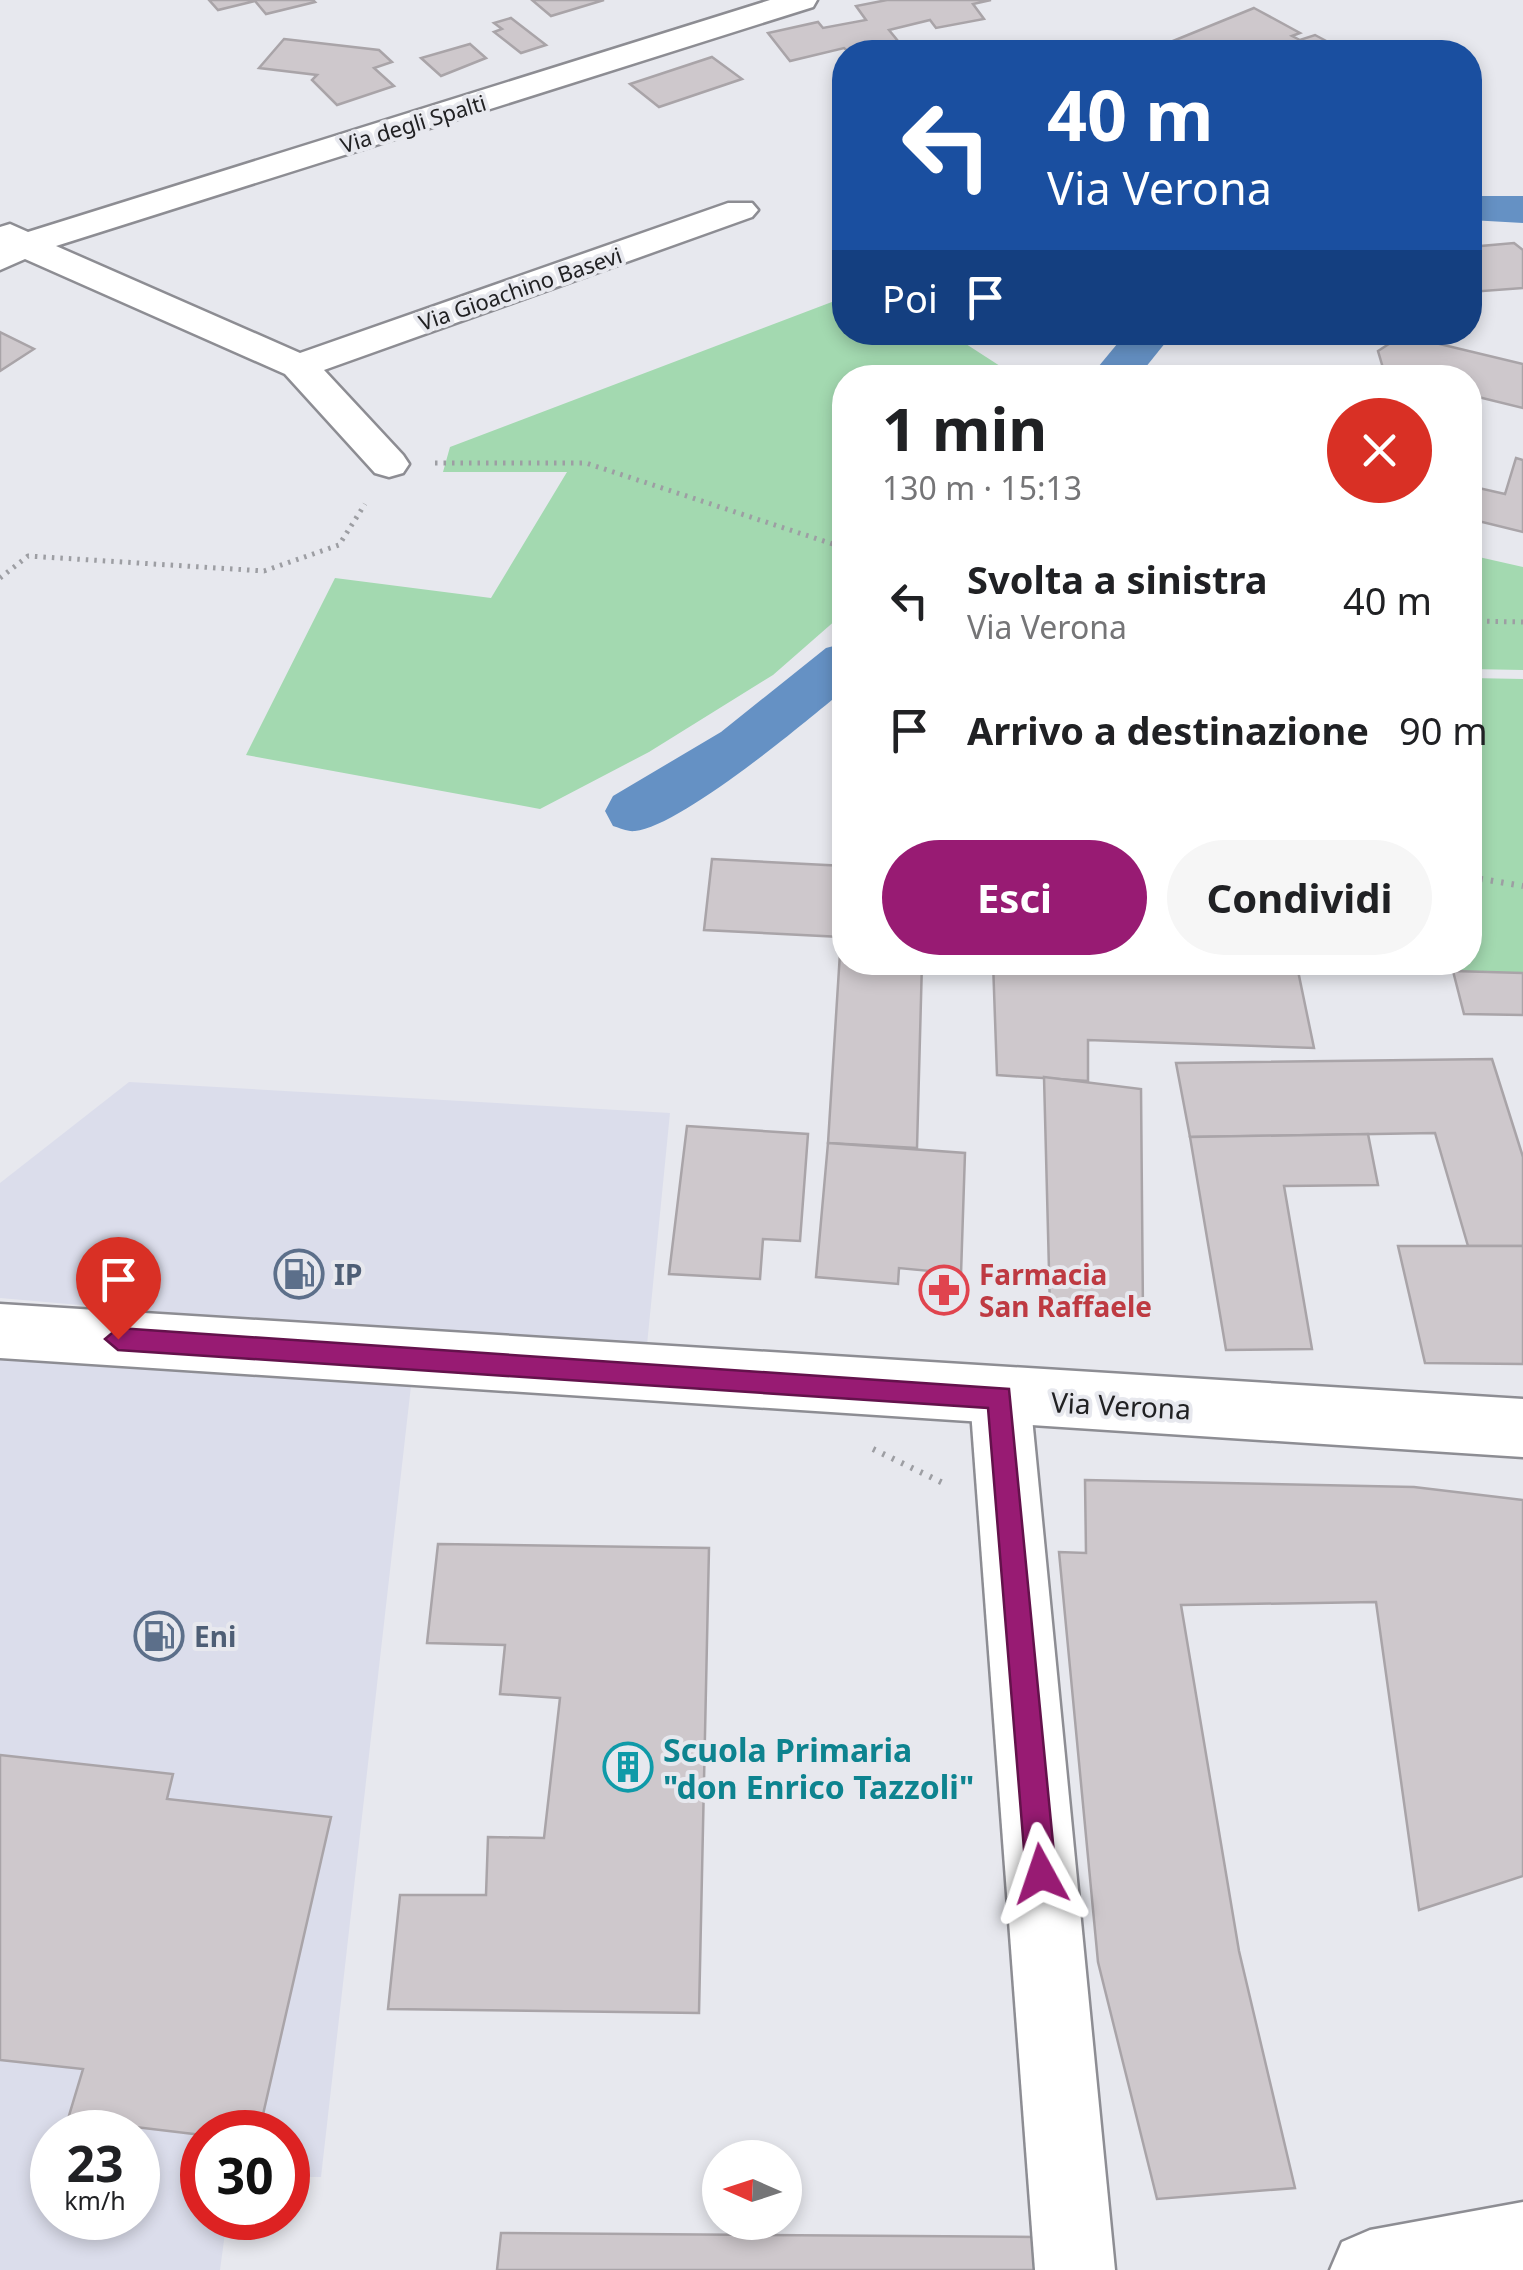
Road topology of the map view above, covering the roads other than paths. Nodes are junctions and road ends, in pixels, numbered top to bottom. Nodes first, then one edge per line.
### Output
1 (802, 0) edge
2 (740, 210) dead end
3 (8, 244) edge
4 (299, 366) junction
5 (390, 464) road end
6 (0, 1331) edge
7 (1000, 1398) junction
8 (1523, 1428) edge
9 (1523, 2240) edge
10 (1075, 2270) edge
11 (1370, 2270) edge

1 - 3 street, Via degli Spalti
2 - 4 street, Via Gioachino Basevi
3 - 4 street
4 - 5 street
6 - 7 street, Via Verona
7 - 8 street, Via Verona
7 - 10 street
9 - 11 street

